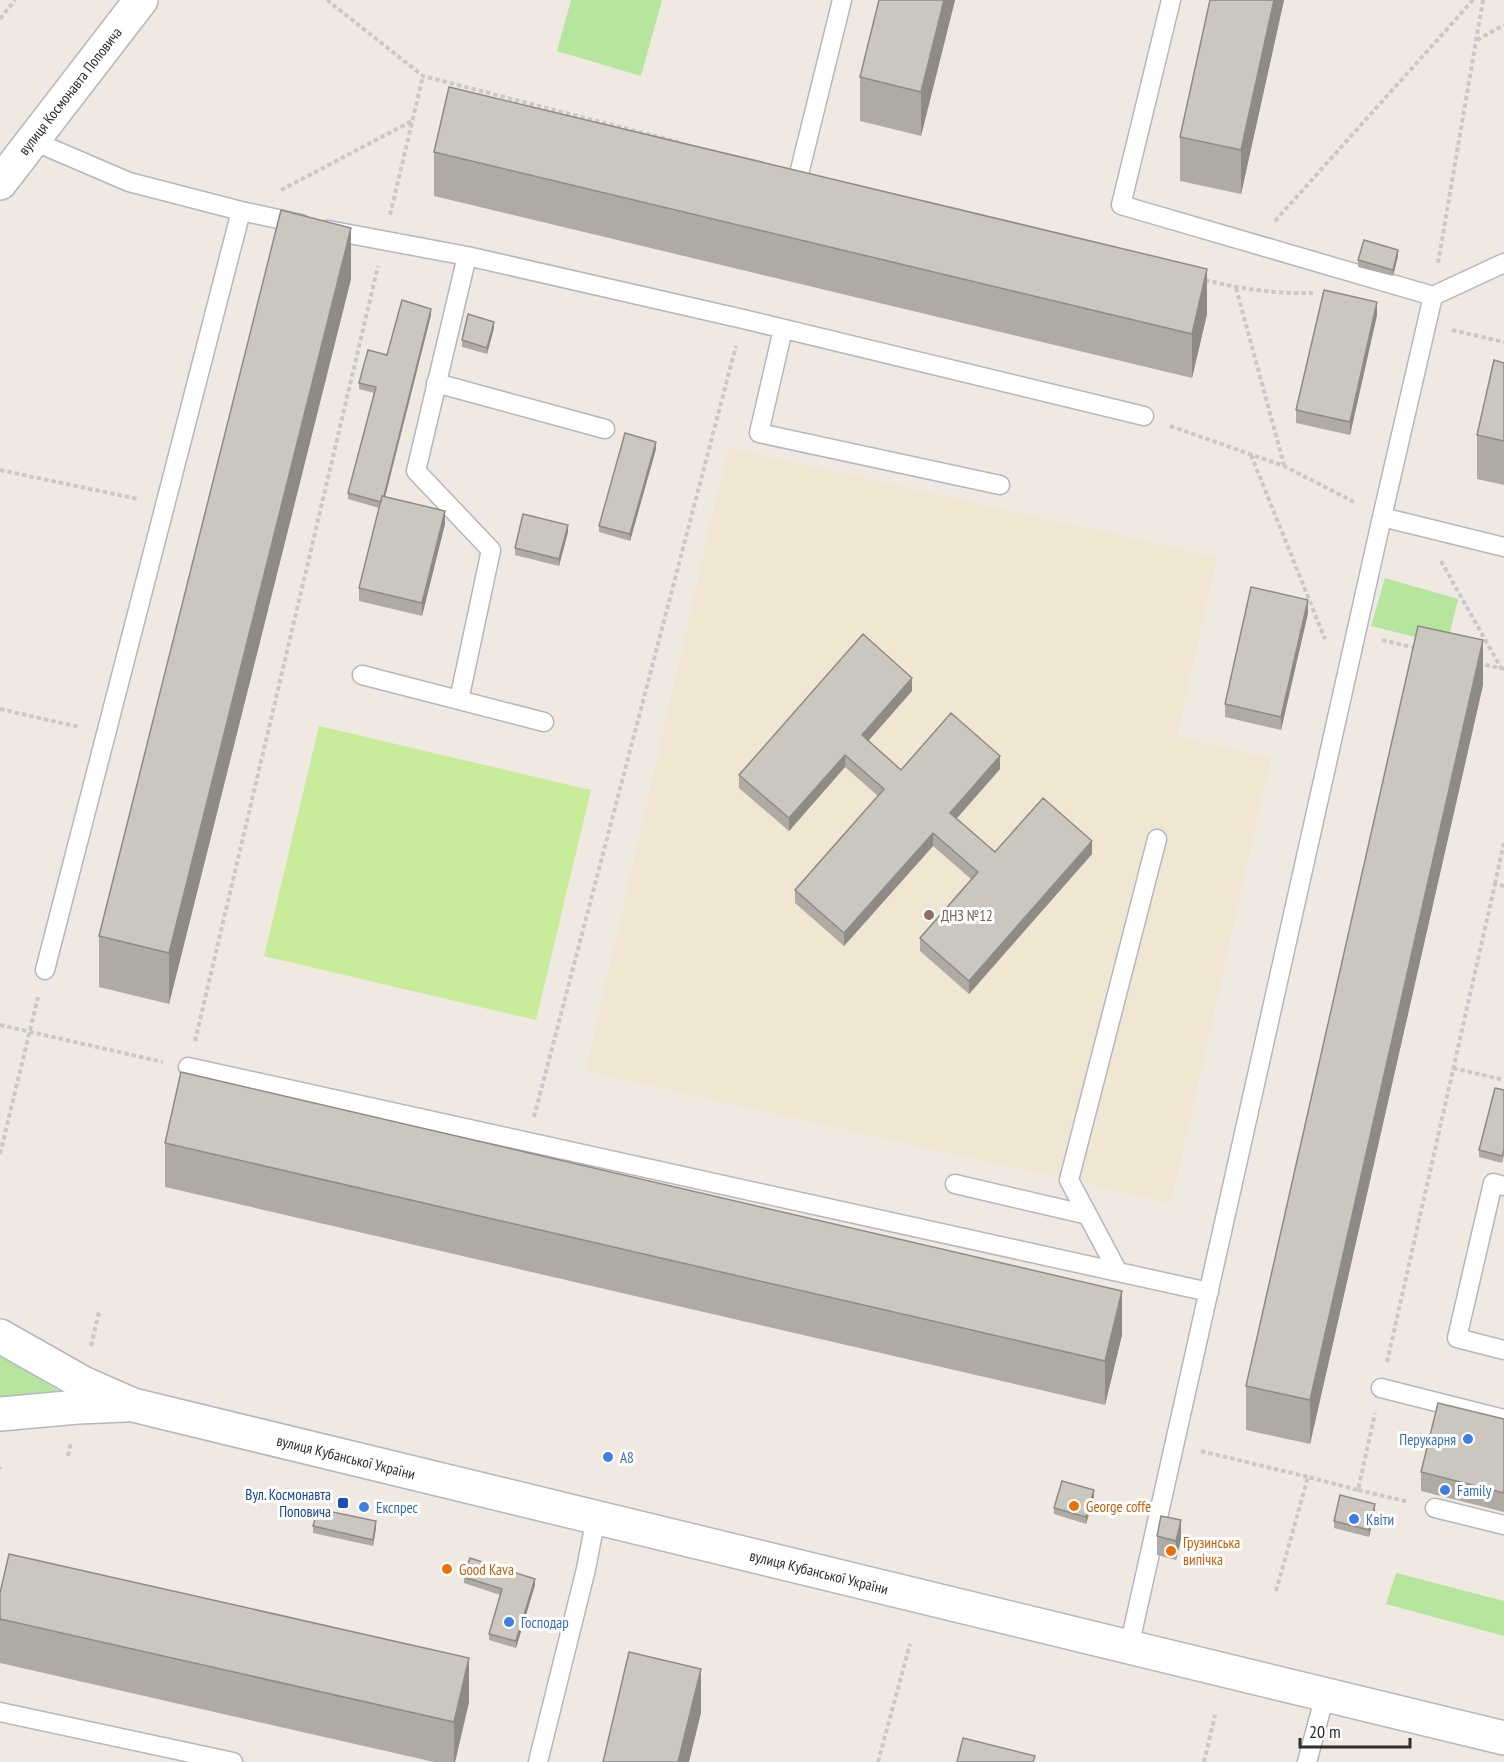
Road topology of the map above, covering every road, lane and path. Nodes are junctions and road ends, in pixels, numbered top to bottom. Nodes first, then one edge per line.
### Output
1 (15, 0) edge
2 (141, 0) edge
3 (327, 0) edge
4 (842, 0) edge
5 (1171, 0) edge
6 (1473, 0) edge
7 (1483, 0) edge
8 (0, 19) edge
9 (1504, 25) edge
10 (1476, 40) junction
11 (423, 76) junction
12 (414, 120) junction
13 (32, 140) junction
14 (685, 144) edge
15 (799, 174) edge
16 (0, 183) edge
17 (241, 211) junction
18 (384, 242) junction
19 (1255, 244) junction
20 (467, 256) junction
21 (1504, 263) edge
22 (1201, 279) edge
23 (1236, 288) junction
24 (1322, 292) edge
25 (1433, 296) junction
26 (743, 319) junction
27 (1427, 324) junction
28 (783, 329) junction
29 (1504, 342) edge
30 (436, 383) junction
31 (1144, 416) joint
32 (605, 429) dead end
33 (1251, 454) junction
34 (1284, 466) junction
35 (0, 470) edge
36 (1000, 485) dead end
37 (165, 504) junction
38 (1382, 517) junction
39 (1423, 527) junction
40 (1504, 547) edge
41 (1355, 633) junction
42 (1422, 649) edge
43 (1467, 660) edge
44 (1502, 668) edge
45 (362, 675) dead end
46 (1345, 687) junction
47 (459, 700) junction
48 (0, 709) edge
49 (544, 722) dead end
50 (106, 734) junction
51 (1157, 839) dead end
52 (1504, 842) edge
53 (1495, 884) junction
54 (1504, 886) edge
55 (45, 970) joint
56 (0, 1025) edge
57 (30, 1031) junction
58 (188, 1067) junction
59 (1454, 1068) junction
60 (1504, 1080) edge
61 (527, 1143) junction
62 (0, 1154) edge
63 (955, 1184) dead end
64 (1504, 1186) edge
65 (1088, 1215) junction
66 (1118, 1272) junction
67 (1209, 1292) junction
68 (0, 1336) edge
69 (1504, 1350) edge
70 (1381, 1388) junction
71 (133, 1405) junction
72 (0, 1414) edge
73 (1504, 1419) edge
74 (1174, 1444) junction
75 (1308, 1477) junction
76 (1358, 1490) junction
77 (1435, 1508) joint
78 (596, 1517) junction
79 (1504, 1525) edge
80 (1276, 1591) dead end
81 (910, 1644) dead end
82 (1129, 1647) junction
83 (1325, 1695) junction
84 (0, 1712) edge
85 (1215, 1716) dead end
86 (1504, 1738) edge
87 (234, 1762) edge
88 (538, 1762) edge
89 (879, 1762) edge
90 (1204, 1762) edge
91 (1307, 1762) edge

1 - 8 path
2 - 13 street, вулиця Космонавта Поповича
3 - 11 path
4 - 15 lane
5 - 19 lane
6 - 19 path
7 - 10 path
9 - 10 path
10 - 25 path
11 - 12 path
11 - 14 path
12 - 17 path
12 - 18 path
13 - 16 street, вулиця Космонавта Поповича
13 - 17 lane
17 - 18 lane
17 - 37 lane
18 - 20 lane
18 - 58 path
19 - 25 lane
20 - 26 lane
20 - 30 lane
21 - 25 lane
22 - 23 path
23 - 24 path
23 - 34 path
25 - 27 lane
26 - 28 lane
26 - 61 path
27 - 29 path
27 - 38 lane
28 - 31 lane
28 - 36 lane
30 - 32 lane
30 - 47 lane
31 - 33 path
33 - 34 path
33 - 46 path
34 - 38 path
35 - 37 path
37 - 50 lane
38 - 39 lane
38 - 41 lane
39 - 40 lane
39 - 44 path
41 - 42 path
41 - 46 lane
43 - 44 path
45 - 47 lane
46 - 67 lane
47 - 49 lane
48 - 50 path
50 - 55 lane
51 - 65 lane
52 - 53 path
53 - 54 path
53 - 59 path
55 - 57 path
56 - 57 path
57 - 58 path
57 - 62 path
58 - 61 lane
59 - 60 path
59 - 70 path
61 - 66 lane
63 - 65 lane
64 - 69 lane
65 - 66 lane
66 - 67 lane
67 - 74 lane
68 - 71 street, вулиця Кубанської України
70 - 73 lane
70 - 76 path
71 - 72 street, вулиця Кубанської України
71 - 78 street, вулиця Кубанської України
74 - 75 path
74 - 82 lane
75 - 76 path
75 - 80 path
76 - 77 path
77 - 79 lane
78 - 82 street, вулиця Кубанської України
78 - 88 lane
81 - 89 path
82 - 83 street, вулиця Кубанської України
83 - 86 street, вулиця Кубанської України
83 - 91 lane
84 - 87 lane
85 - 90 path

